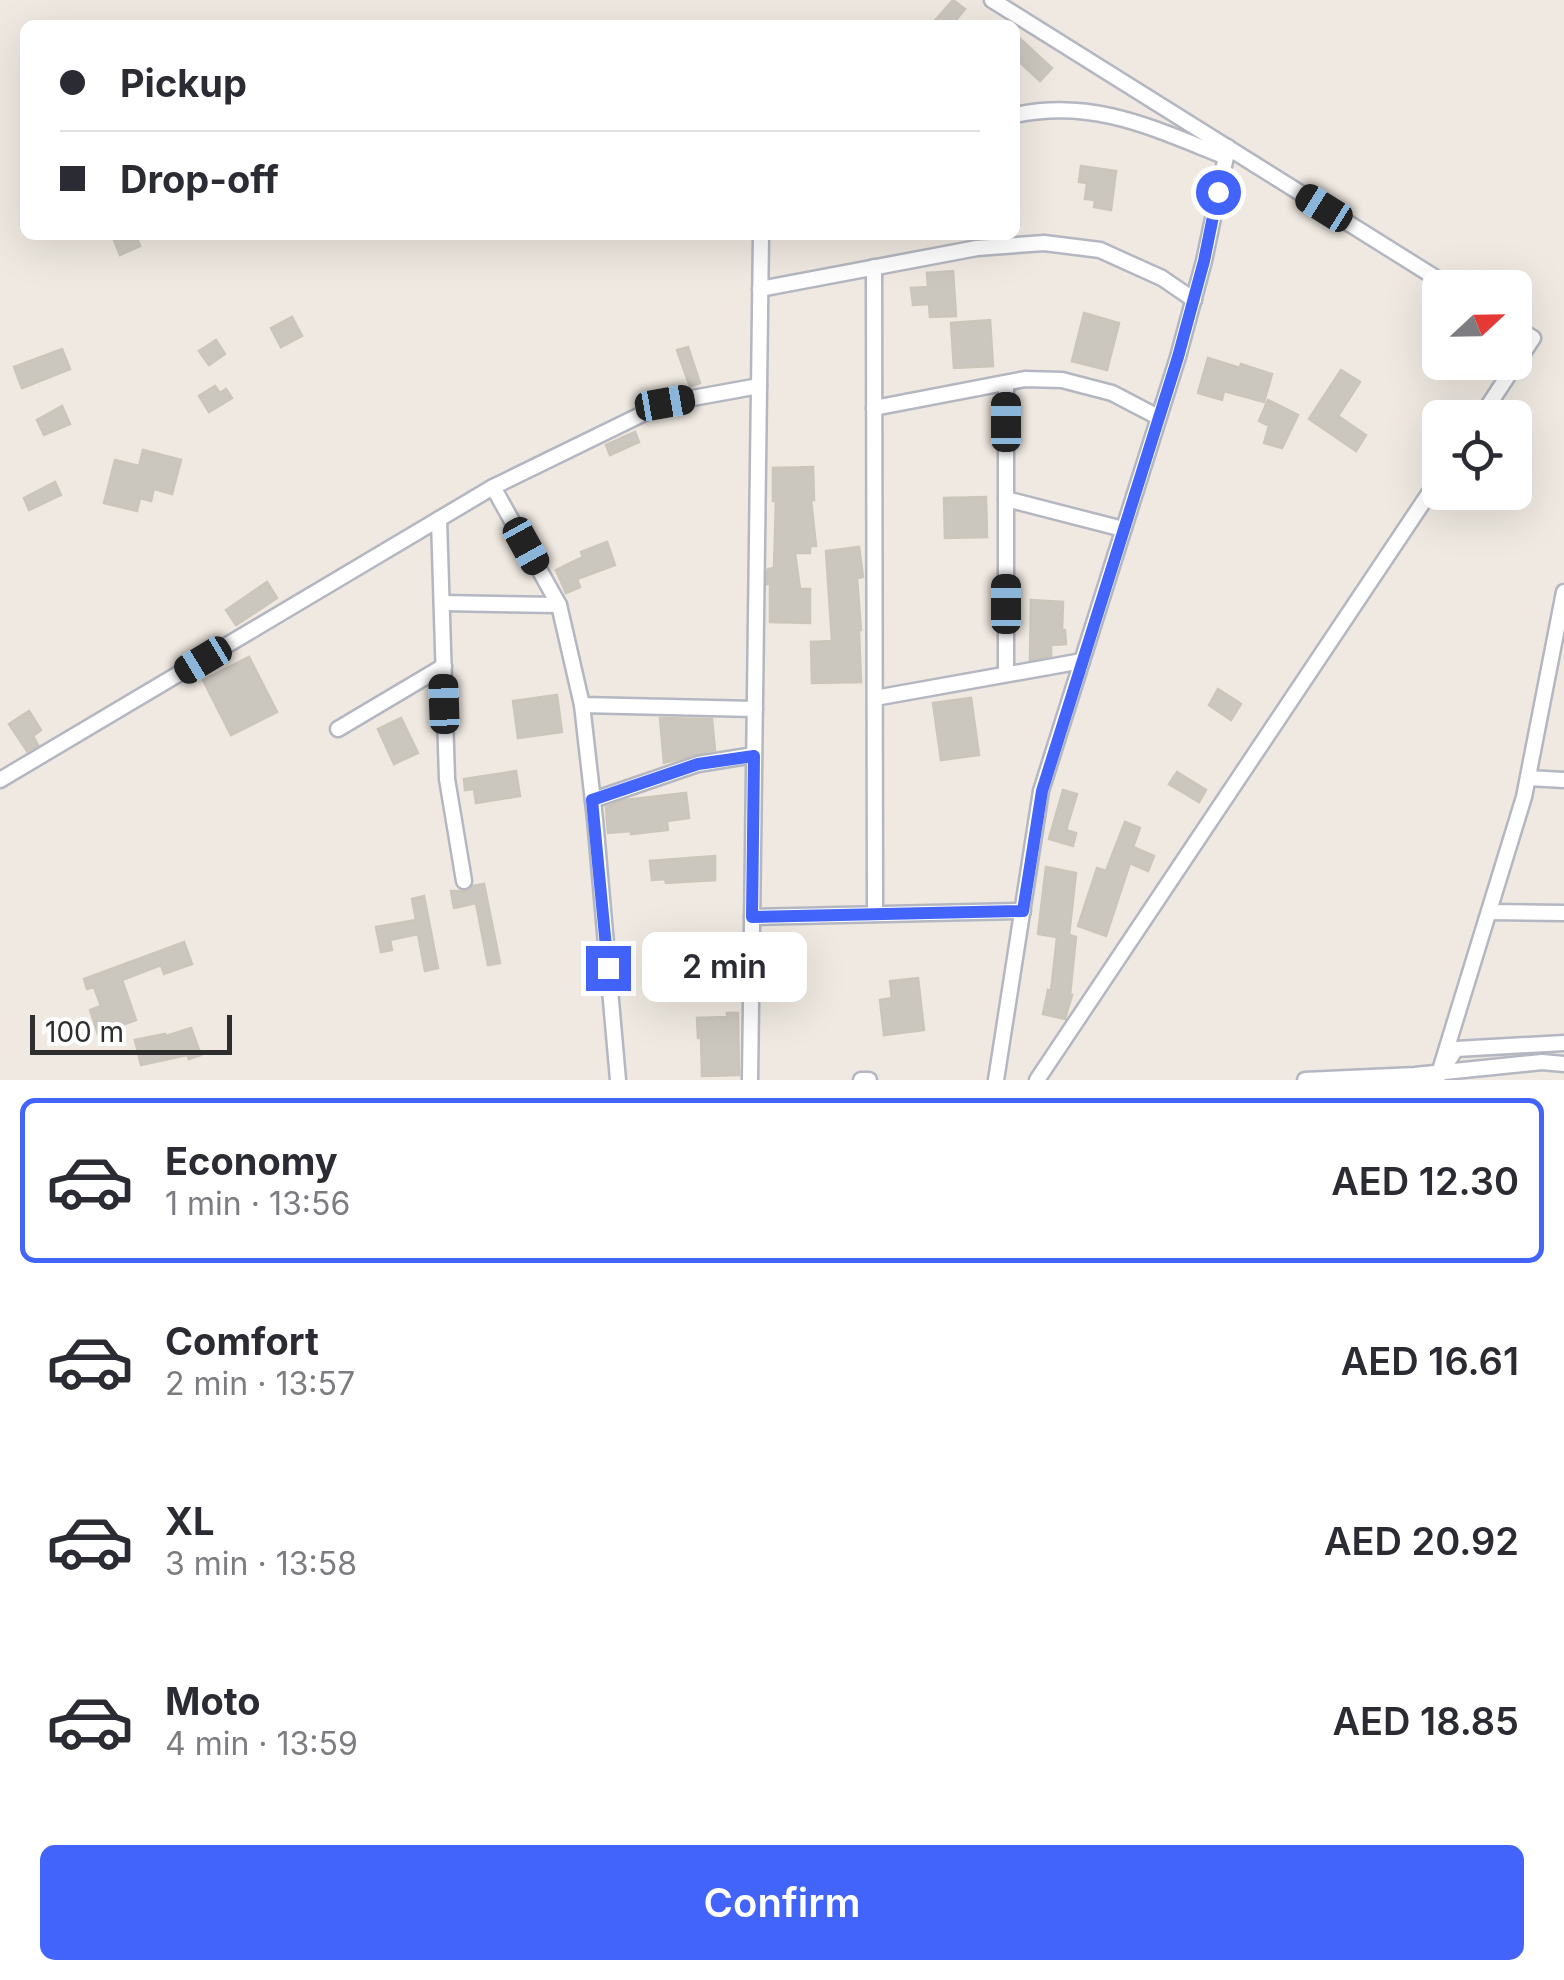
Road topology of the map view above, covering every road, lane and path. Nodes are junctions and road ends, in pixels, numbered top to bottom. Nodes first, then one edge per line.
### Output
1 (992, 0) edge
2 (1020, 116) edge
3 (1227, 152) junction
4 (760, 240) edge
5 (874, 267) junction
6 (1422, 270) edge
7 (760, 289) junction
8 (1194, 300) junction
9 (1006, 383) junction
10 (759, 386) junction
11 (874, 408) junction
12 (1158, 417) junction
13 (493, 487) junction
14 (1006, 499) junction
15 (1422, 504) edge
16 (440, 519) junction
17 (1123, 529) junction
18 (1564, 592) edge
19 (442, 603) junction
20 (559, 605) junction
21 (1082, 661) junction
22 (444, 666) junction
23 (1006, 674) junction
24 (875, 698) junction
25 (582, 705) junction
26 (754, 710) junction
27 (338, 729) dead end
28 (754, 756) junction
29 (1528, 778) junction
30 (0, 780) edge
31 (1564, 780) edge
32 (592, 800) junction
33 (464, 881) dead end
34 (1023, 911) junction
35 (1489, 912) junction
36 (1564, 912) edge
37 (875, 914) junction
38 (752, 917) junction
39 (1564, 1044) edge
40 (1564, 1064) edge
41 (1438, 1076) edge
42 (1405, 1078) edge
43 (618, 1080) edge
44 (750, 1080) edge
45 (861, 1080) edge
46 (869, 1080) edge
47 (996, 1080) edge
48 (1037, 1080) edge
49 (1305, 1080) edge

1 - 3 street
2 - 3 street
3 - 6 street
3 - 8 street
4 - 7 street
5 - 7 street
5 - 8 street
5 - 11 street
7 - 10 street
8 - 12 street
9 - 11 street
9 - 12 street
9 - 14 street
10 - 13 street
10 - 26 street
11 - 24 street
12 - 17 street
13 - 16 street
13 - 20 street
14 - 17 street
14 - 23 street
15 - 48 street
16 - 19 street
16 - 30 street
17 - 21 street
18 - 29 street
19 - 20 street
19 - 22 street
20 - 25 street
21 - 23 street
21 - 34 street
22 - 27 street
22 - 33 street
23 - 24 street
24 - 37 street
25 - 26 street
25 - 32 street
26 - 28 street
28 - 32 street
28 - 38 street
29 - 31 street
29 - 35 street
32 - 43 street
34 - 37 street
34 - 47 street
35 - 36 street
35 - 41 street
37 - 38 street
38 - 44 street
39 - 41 street
40 - 41 street
41 - 42 street
42 - 49 street
45 - 46 street

